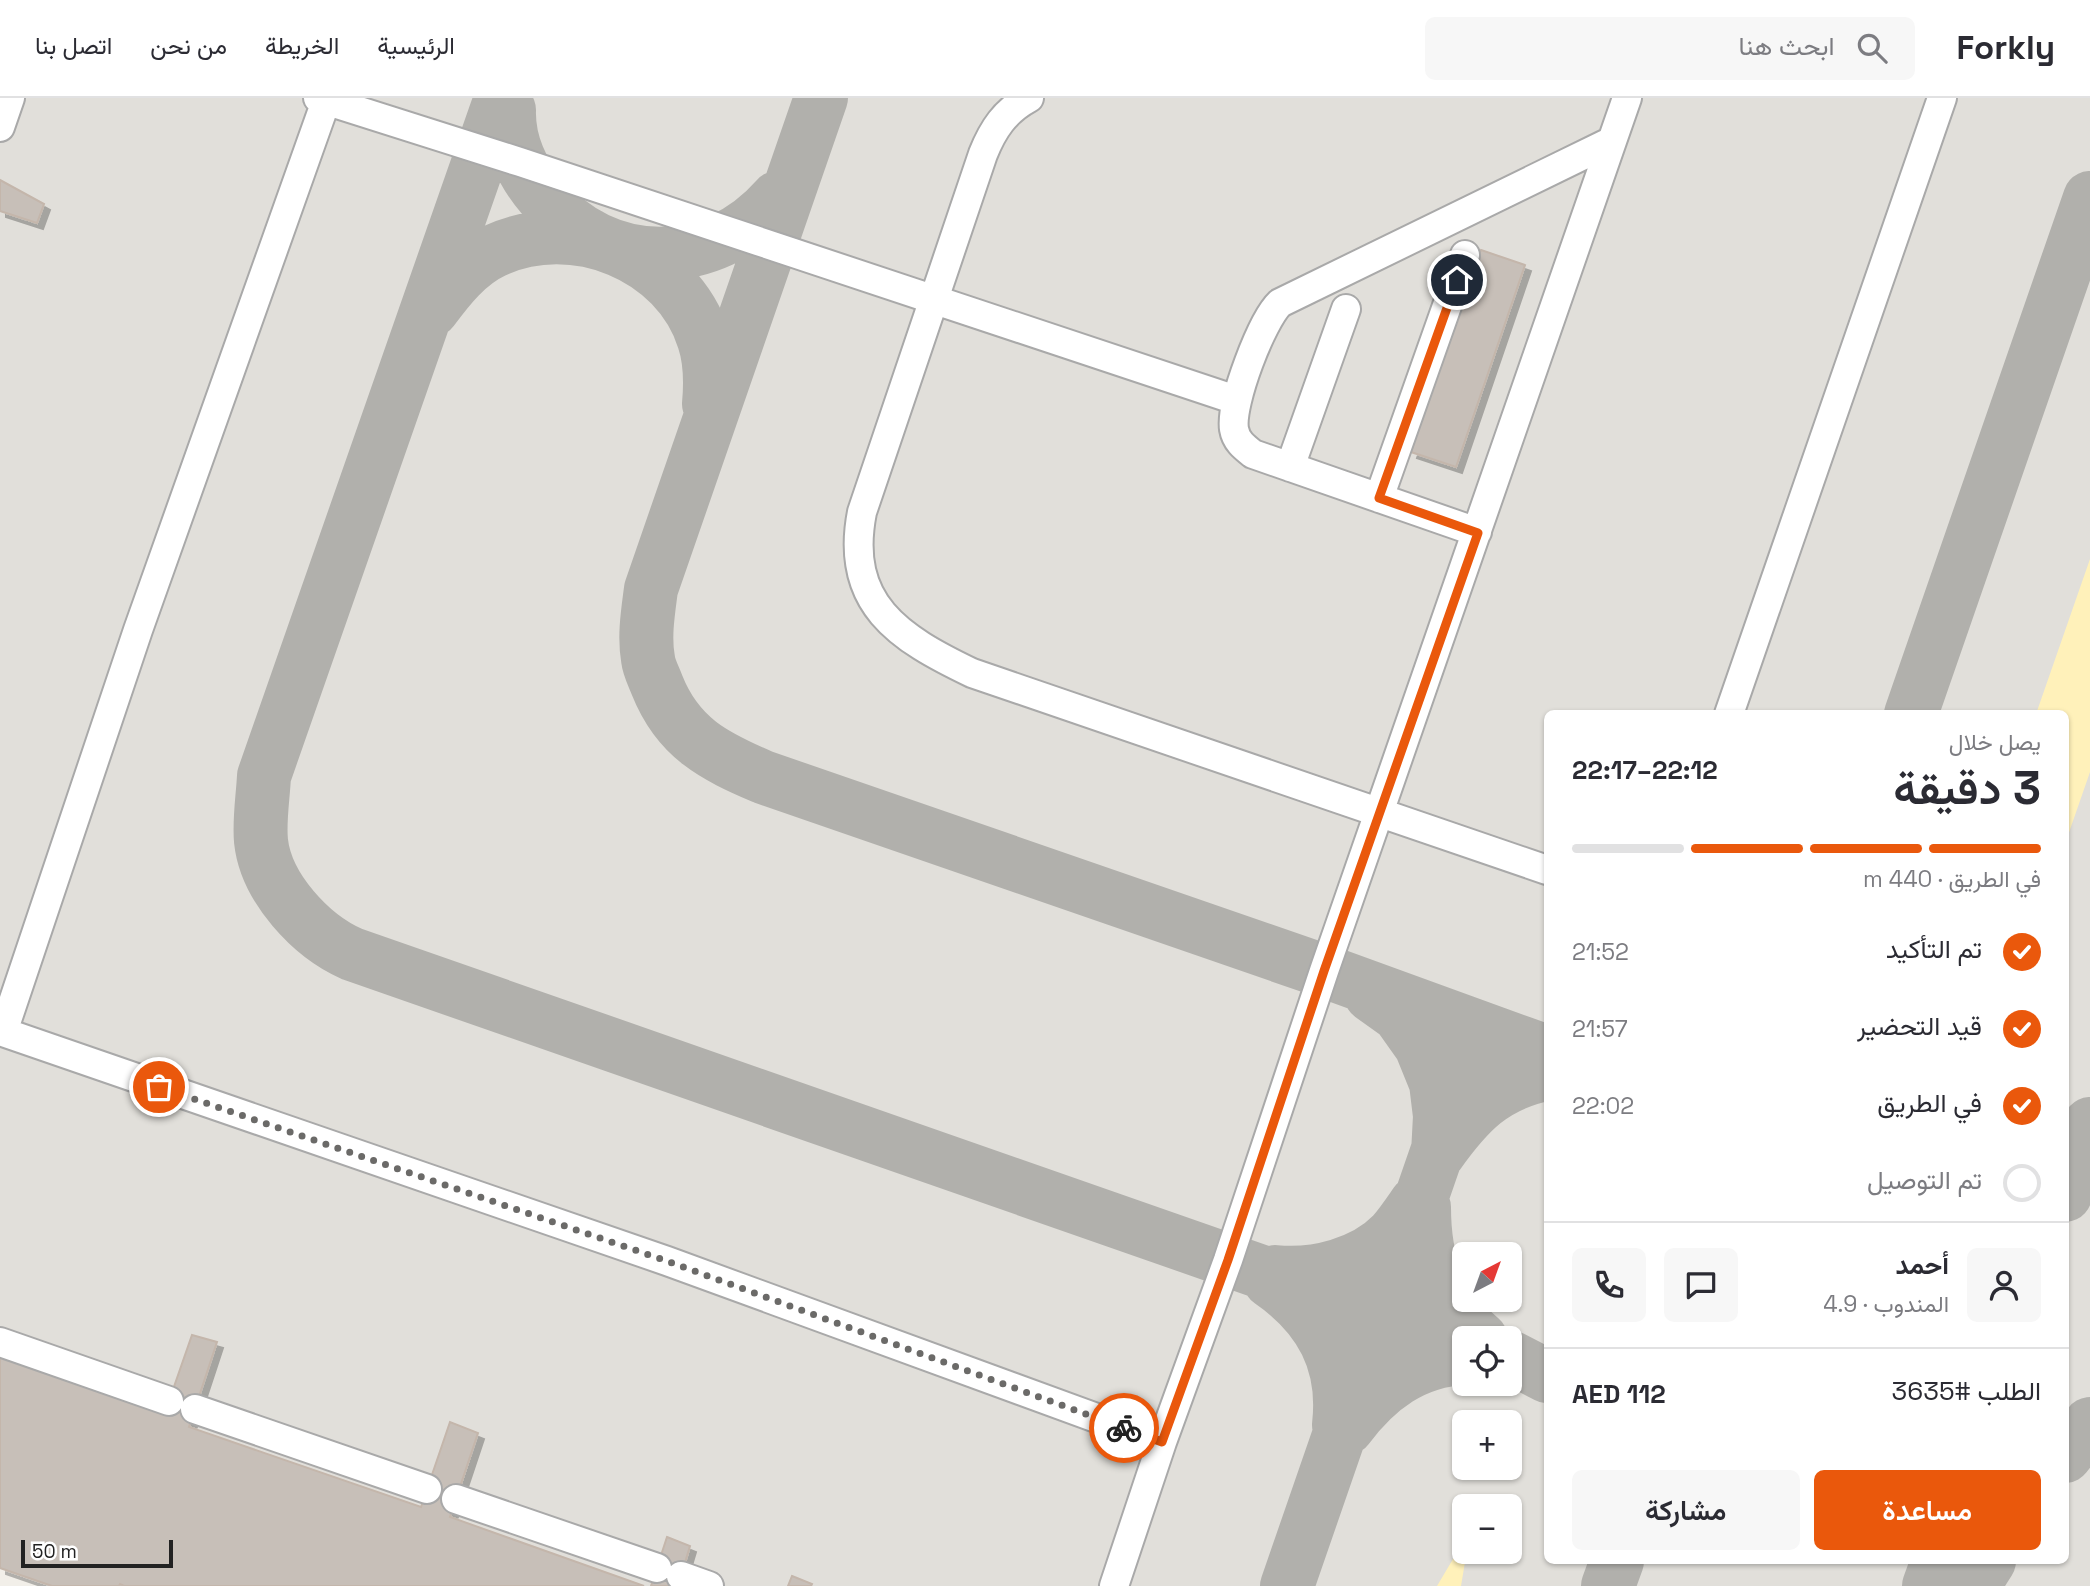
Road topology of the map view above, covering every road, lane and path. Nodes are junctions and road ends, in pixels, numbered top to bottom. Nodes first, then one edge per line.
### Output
1 (10, 98) edge
2 (1029, 98) edge
3 (1627, 98) edge
4 (1942, 98) edge
5 (324, 99) edge
6 (0, 127) edge
7 (1612, 141) junction
8 (1465, 255) dead end
9 (934, 300) junction
10 (1346, 309) dead end
11 (1237, 400) junction
12 (1290, 467) junction
13 (1379, 498) junction
14 (1478, 533) junction
15 (1730, 710) edge
16 (1379, 812) junction
17 (1544, 869) edge
18 (6, 998) edge
19 (1, 1036) edge
20 (0, 1342) edge
21 (1162, 1442) junction
22 (428, 1489) dead end
23 (456, 1499) dead end
24 (709, 1586) edge
25 (1114, 1586) edge

1 - 6 lane
2 - 9 lane
3 - 7 lane
4 - 15 lane
5 - 9 lane
5 - 18 lane
7 - 11 lane
7 - 14 lane
8 - 13 lane
9 - 11 lane
9 - 16 lane
10 - 12 lane
11 - 12 lane
12 - 13 lane
13 - 14 lane
14 - 16 lane
16 - 17 lane
16 - 21 lane
18 - 19 lane
19 - 21 lane
20 - 22 lane
21 - 25 lane
23 - 24 lane

